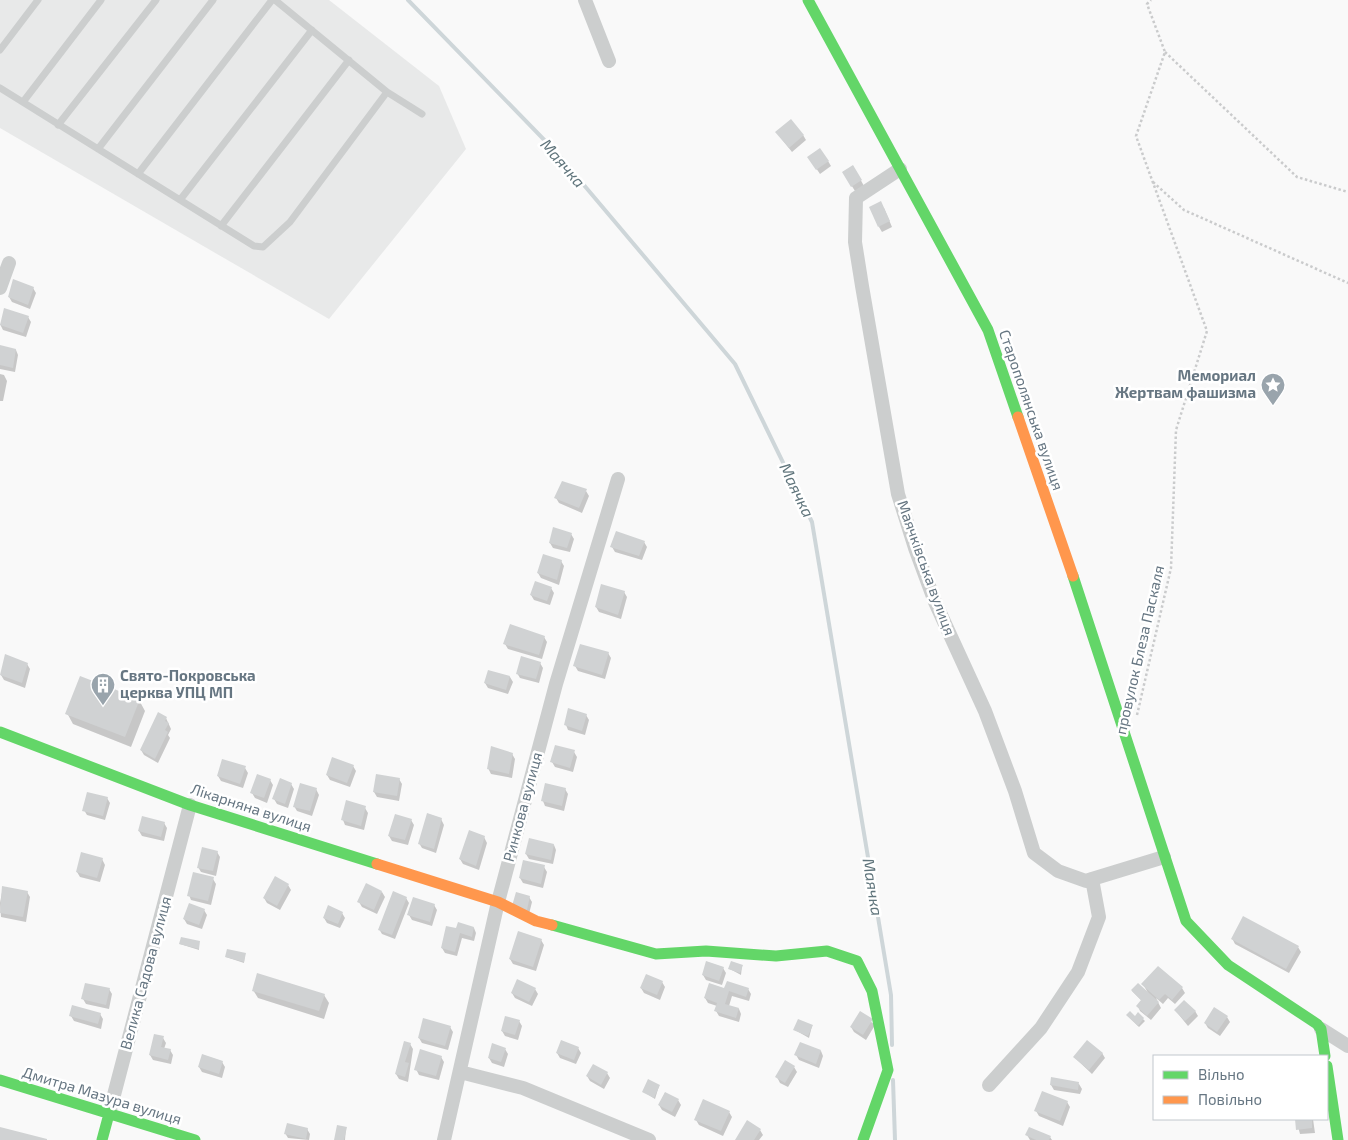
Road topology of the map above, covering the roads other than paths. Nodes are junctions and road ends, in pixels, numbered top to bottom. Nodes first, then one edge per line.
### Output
1 (38, 0) edge
2 (101, 0) edge
3 (156, 0) edge
4 (213, 0) edge
5 (274, 0) edge
6 (586, 0) edge
7 (808, 0) edge
8 (312, 30) junction
9 (0, 50) edge
10 (349, 60) junction
11 (609, 61) dead end
12 (0, 88) edge
13 (387, 92) junction
14 (23, 102) junction
15 (422, 114) dead end
16 (58, 125) junction
17 (98, 149) junction
18 (900, 169) junction
19 (138, 174) junction
20 (180, 200) junction
21 (222, 226) junction
22 (9, 264) dead end
23 (0, 288) edge
24 (618, 479) dead end
25 (0, 732) edge
26 (190, 805) junction
27 (1164, 856) junction
28 (1092, 879) junction
29 (498, 902) junction
30 (1321, 1029) junction
31 (1348, 1046) edge
32 (1325, 1055) edge
33 (460, 1072) junction
34 (1328, 1073) edge
35 (0, 1080) edge
36 (989, 1086) dead end
37 (109, 1114) junction
38 (102, 1140) edge
39 (195, 1140) edge
40 (444, 1140) edge
41 (649, 1140) edge
42 (863, 1140) edge
43 (1338, 1140) edge

1 - 9 lane
2 - 14 lane
3 - 16 lane
4 - 17 lane
5 - 8 lane
5 - 19 lane
6 - 11 street
7 - 18 street, Старополянська вулиця
8 - 10 lane
8 - 20 lane
10 - 13 lane
10 - 21 lane
12 - 14 lane
13 - 15 lane
13 - 21 lane
14 - 16 lane
16 - 17 lane
17 - 19 lane
18 - 27 street, Старополянська вулиця
18 - 28 street, Маячківська вулиця
19 - 20 lane
20 - 21 lane
22 - 23 street
24 - 29 street, Ринкова вулиця
25 - 26 street, Лікарняна вулиця
26 - 29 street, Лікарняна вулиця
26 - 37 street, Велика Садова вулиця
27 - 28 street
27 - 30 street, Старополянська вулиця
28 - 36 street
29 - 33 street, Ринкова вулиця
29 - 42 street, Лікарняна вулиця
30 - 31 street
30 - 32 street
33 - 40 street, Ринкова вулиця
33 - 41 street
34 - 43 street
35 - 37 street, Дмитра Мазура вулиця
37 - 38 street, Велика Садова вулиця
37 - 39 street, Дмитра Мазура вулиця

